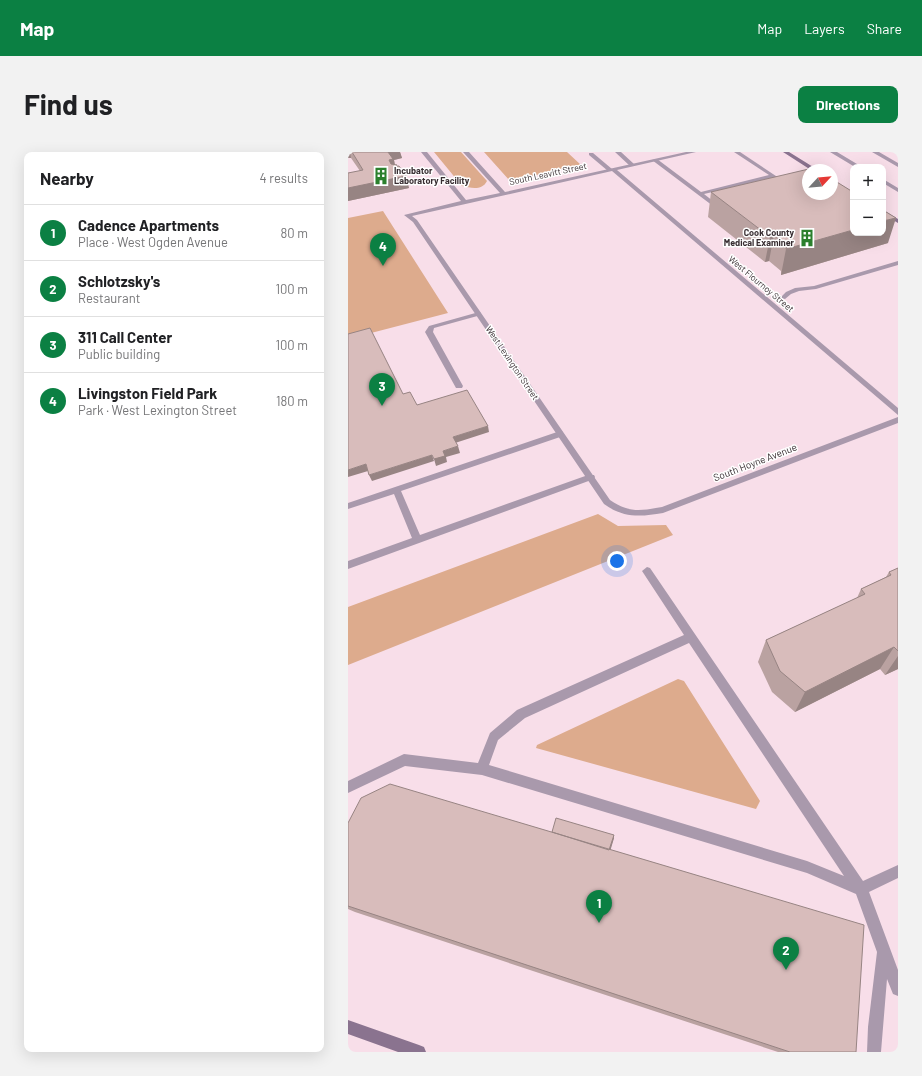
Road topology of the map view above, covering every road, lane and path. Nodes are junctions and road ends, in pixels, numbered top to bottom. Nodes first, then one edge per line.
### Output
1 (424, 152) edge
2 (466, 152) edge
3 (618, 152) edge
4 (626, 152) edge
5 (693, 152) edge
6 (737, 152) edge
7 (786, 152) edge
8 (833, 152) edge
9 (875, 152) edge
10 (591, 154) dead end
11 (655, 160) junction
12 (640, 163) junction
13 (805, 164) edge
14 (854, 164) edge
15 (898, 164) edge
16 (632, 165) junction
17 (611, 170) junction
18 (773, 176) junction
19 (886, 183) edge
20 (898, 190) edge
21 (783, 192) edge
22 (503, 194) junction
23 (699, 194) junction
24 (464, 202) junction
25 (728, 205) edge
26 (886, 214) edge
27 (407, 215) joint
28 (898, 221) edge
29 (898, 263) edge
30 (769, 302) junction
31 (479, 314) junction
32 (459, 386) dead end
33 (898, 412) edge
34 (898, 420) edge
35 (560, 434) junction
36 (591, 478) junction
37 (396, 489) junction
38 (348, 506) edge
39 (619, 511) joint
40 (417, 540) junction
41 (348, 565) edge
42 (647, 571) dead end
43 (691, 637) junction
44 (482, 769) junction
45 (348, 787) edge
46 (898, 871) edge
47 (861, 889) junction
48 (884, 953) junction
49 (898, 989) edge
50 (348, 1027) edge
51 (418, 1052) edge
52 (874, 1052) edge

1 - 24 street
2 - 22 street
3 - 16 street
4 - 12 street
5 - 11 street, South Leavitt Street
6 - 18 street
7 - 13 street
8 - 14 street
9 - 15 street
10 - 17 street, West Flournoy Street
11 - 12 street, South Leavitt Street
11 - 23 street
12 - 16 street, South Leavitt Street
16 - 17 street, South Leavitt Street
17 - 22 street, South Leavitt Street
17 - 30 street, West Flournoy Street
18 - 21 street
18 - 23 street
19 - 20 street
22 - 24 street, South Leavitt Street
23 - 25 street
24 - 27 street, South Leavitt Street
26 - 28 street
27 - 31 street, West Lexington Street
29 - 30 street
30 - 33 street, West Flournoy Street
31 - 32 street
31 - 35 street, West Lexington Street
34 - 39 street, South Hoyne Avenue
35 - 36 street, West Lexington Street
35 - 37 street
36 - 39 street, West Lexington Street
36 - 40 street
37 - 38 street
37 - 40 street
40 - 41 street
42 - 43 street
43 - 44 street
43 - 47 street
44 - 45 street
44 - 47 street
46 - 47 street
47 - 48 street
48 - 49 street
48 - 52 street
50 - 51 street

